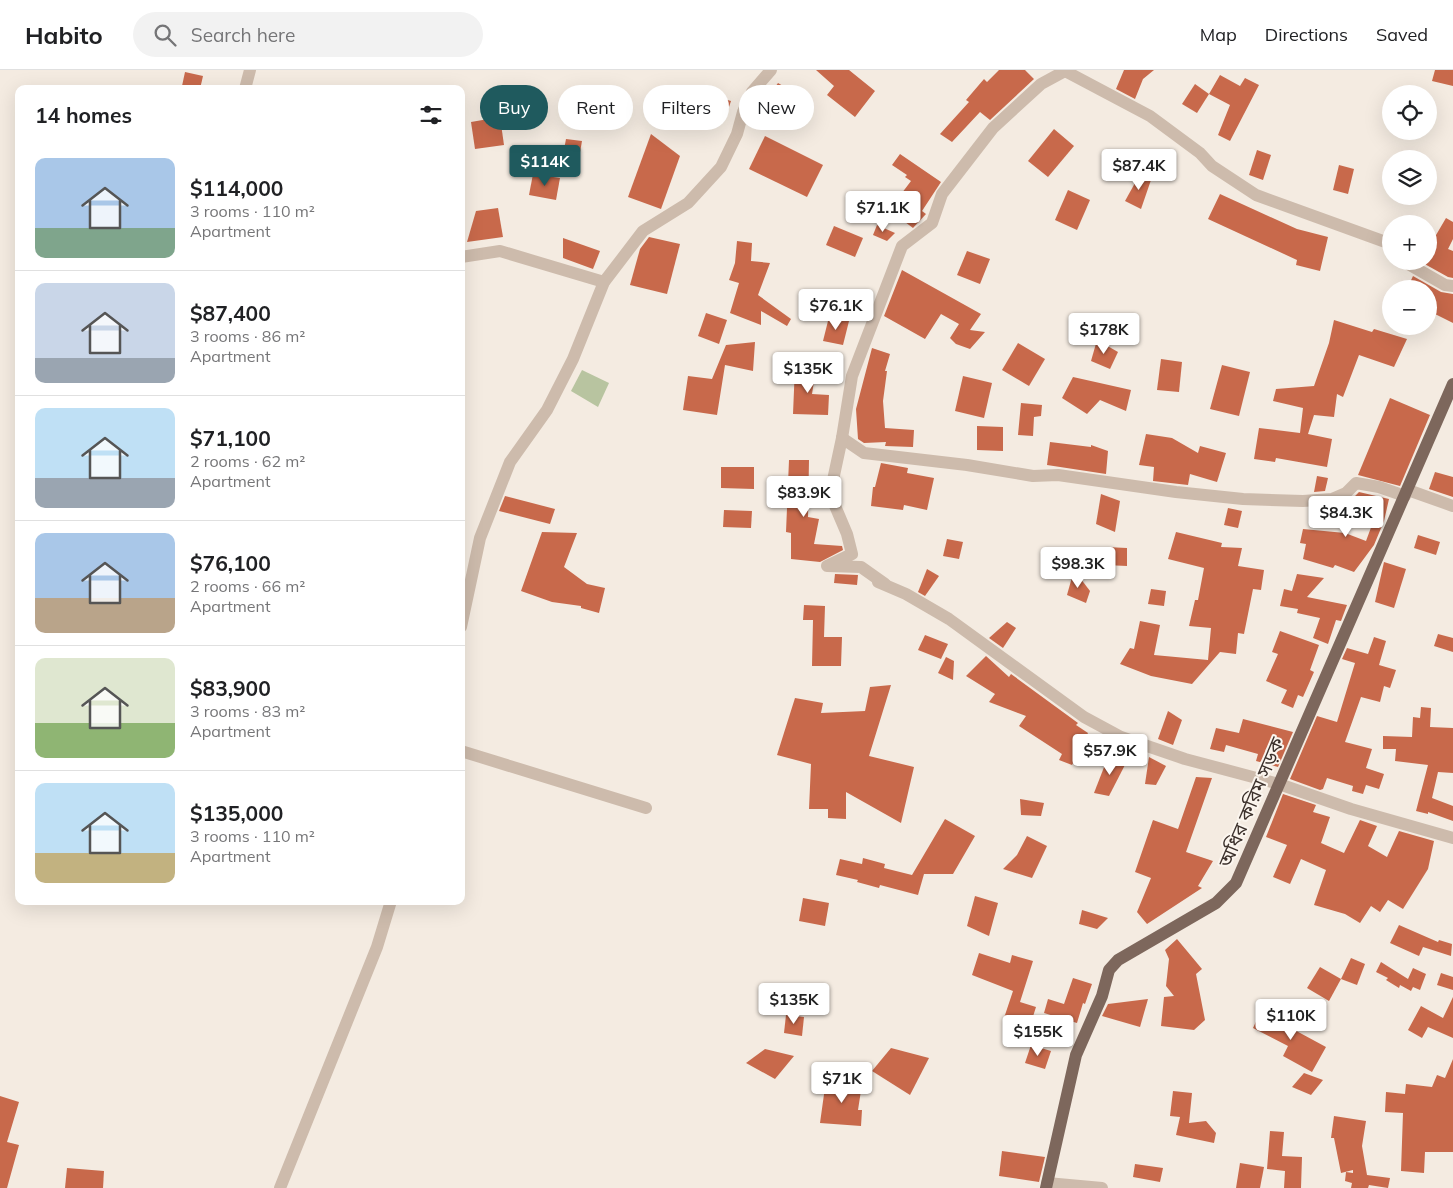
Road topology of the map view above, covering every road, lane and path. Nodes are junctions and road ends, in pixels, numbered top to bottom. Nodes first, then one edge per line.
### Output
1 (250, 70) edge
2 (771, 70) edge
3 (246, 85) edge
4 (1382, 241) edge
5 (465, 256) edge
6 (1419, 270) edge
7 (604, 282) junction
8 (1453, 286) edge
9 (1453, 384) edge
10 (842, 438) junction
11 (1407, 493) junction
12 (1453, 506) edge
13 (465, 608) edge
14 (465, 751) edge
15 (1278, 784) junction
16 (646, 808) dead end
17 (1453, 838) edge
18 (390, 905) edge
19 (1047, 1186) edge
20 (280, 1188) edge
21 (1102, 1188) edge

1 - 3 street
2 - 7 street
4 - 10 street
5 - 7 street
6 - 8 street
7 - 13 street
9 - 11 main road, অধির করিম সড়ক
10 - 11 street
10 - 15 street
11 - 12 street
11 - 15 main road, অধির করিম সড়ক
14 - 16 street
15 - 17 street
15 - 19 main road, অধির করিম সড়ক
18 - 20 street
19 - 21 street

